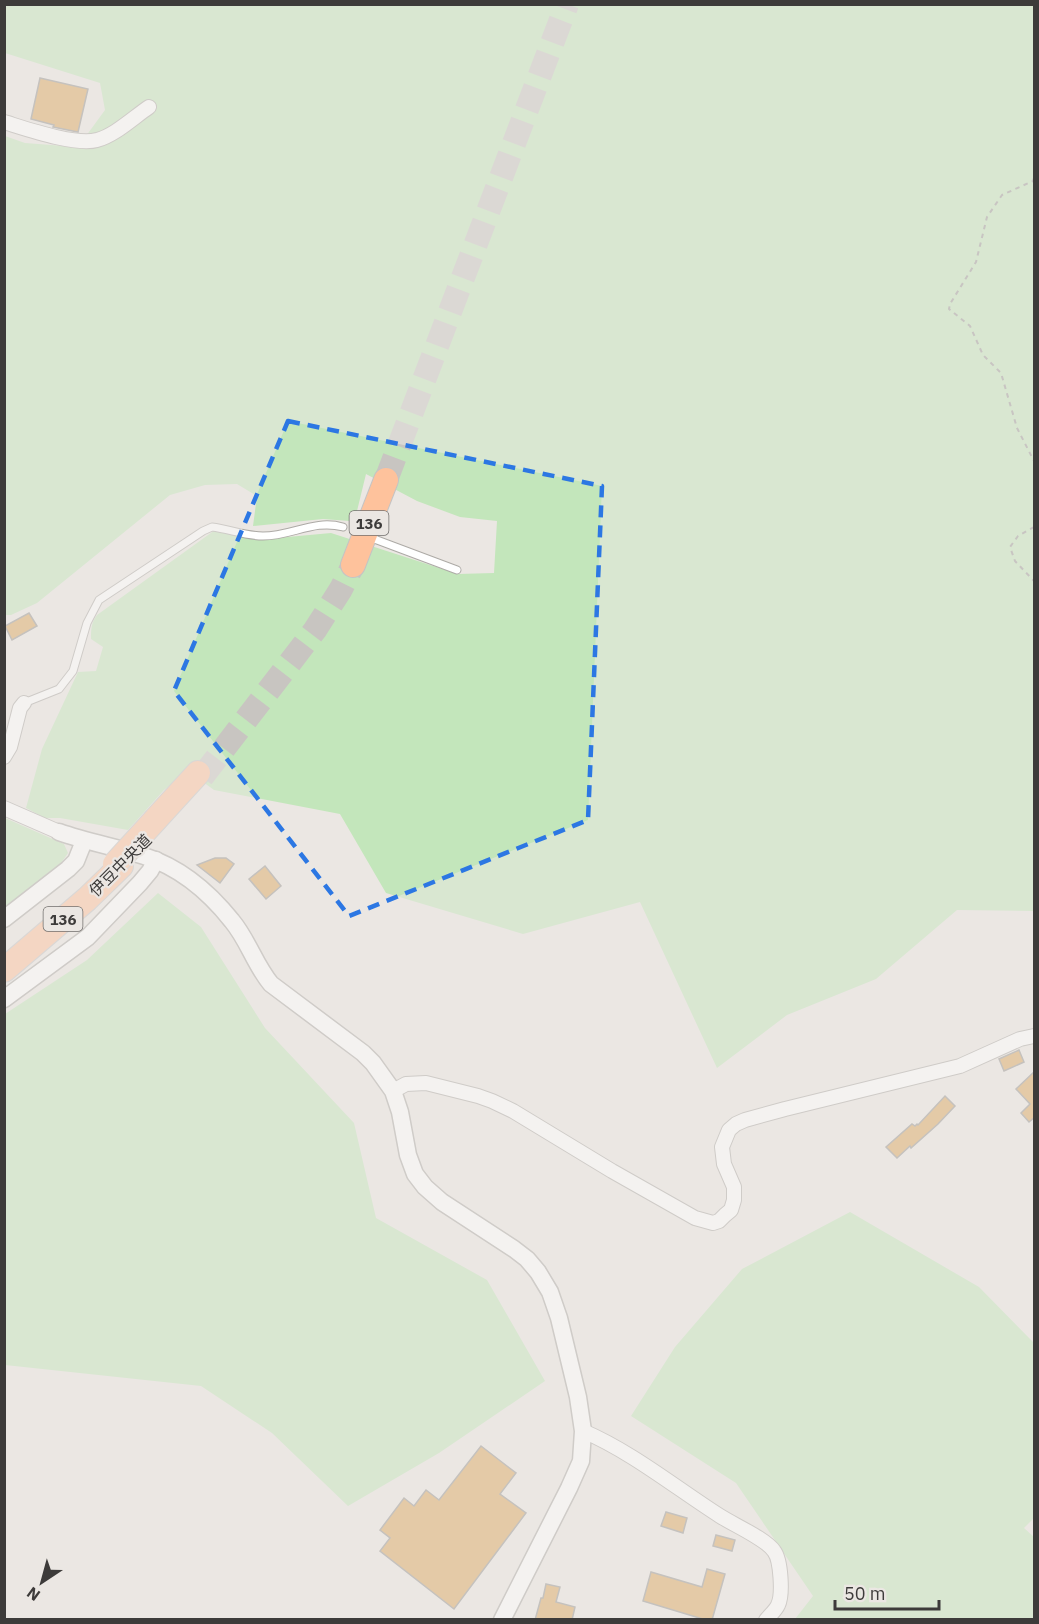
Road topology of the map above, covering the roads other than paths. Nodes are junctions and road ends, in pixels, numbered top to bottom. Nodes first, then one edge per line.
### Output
1 (149, 107) dead end
2 (4, 122) edge
3 (382, 479) tunnel mouth
4 (343, 527) dead end
5 (369, 537) dead end
6 (349, 564) tunnel mouth
7 (457, 570) dead end
8 (24, 703) joint
9 (4, 757) edge
10 (200, 775) tunnel mouth
11 (4, 808) edge
12 (59, 832) joint
13 (84, 841) junction
14 (156, 860) junction
15 (116, 868) junction
16 (4, 919) edge
17 (37, 934) junction
18 (4, 956) edge
19 (4, 962) edge
20 (4, 970) edge
21 (4, 988) edge
22 (4, 999) edge
23 (1035, 1036) edge
24 (393, 1091) junction
25 (583, 1431) junction
26 (502, 1620) edge
27 (766, 1620) edge

1 - 2 street
3 - 6 highway, 136
4 - 8 lane
5 - 7 lane
8 - 9 street
10 - 15 highway, 伊豆中央道 / 136, bridge
11 - 12 street
12 - 13 street
13 - 14 street
13 - 16 street
14 - 22 street
14 - 24 street
15 - 17 highway, 伊豆中央道 / 136
15 - 20 highway, 伊豆中央道 / 136
15 - 21 highway
17 - 18 highway
17 - 19 highway, 伊豆中央道 / 136
23 - 24 street
24 - 25 street
25 - 26 street
25 - 27 street

